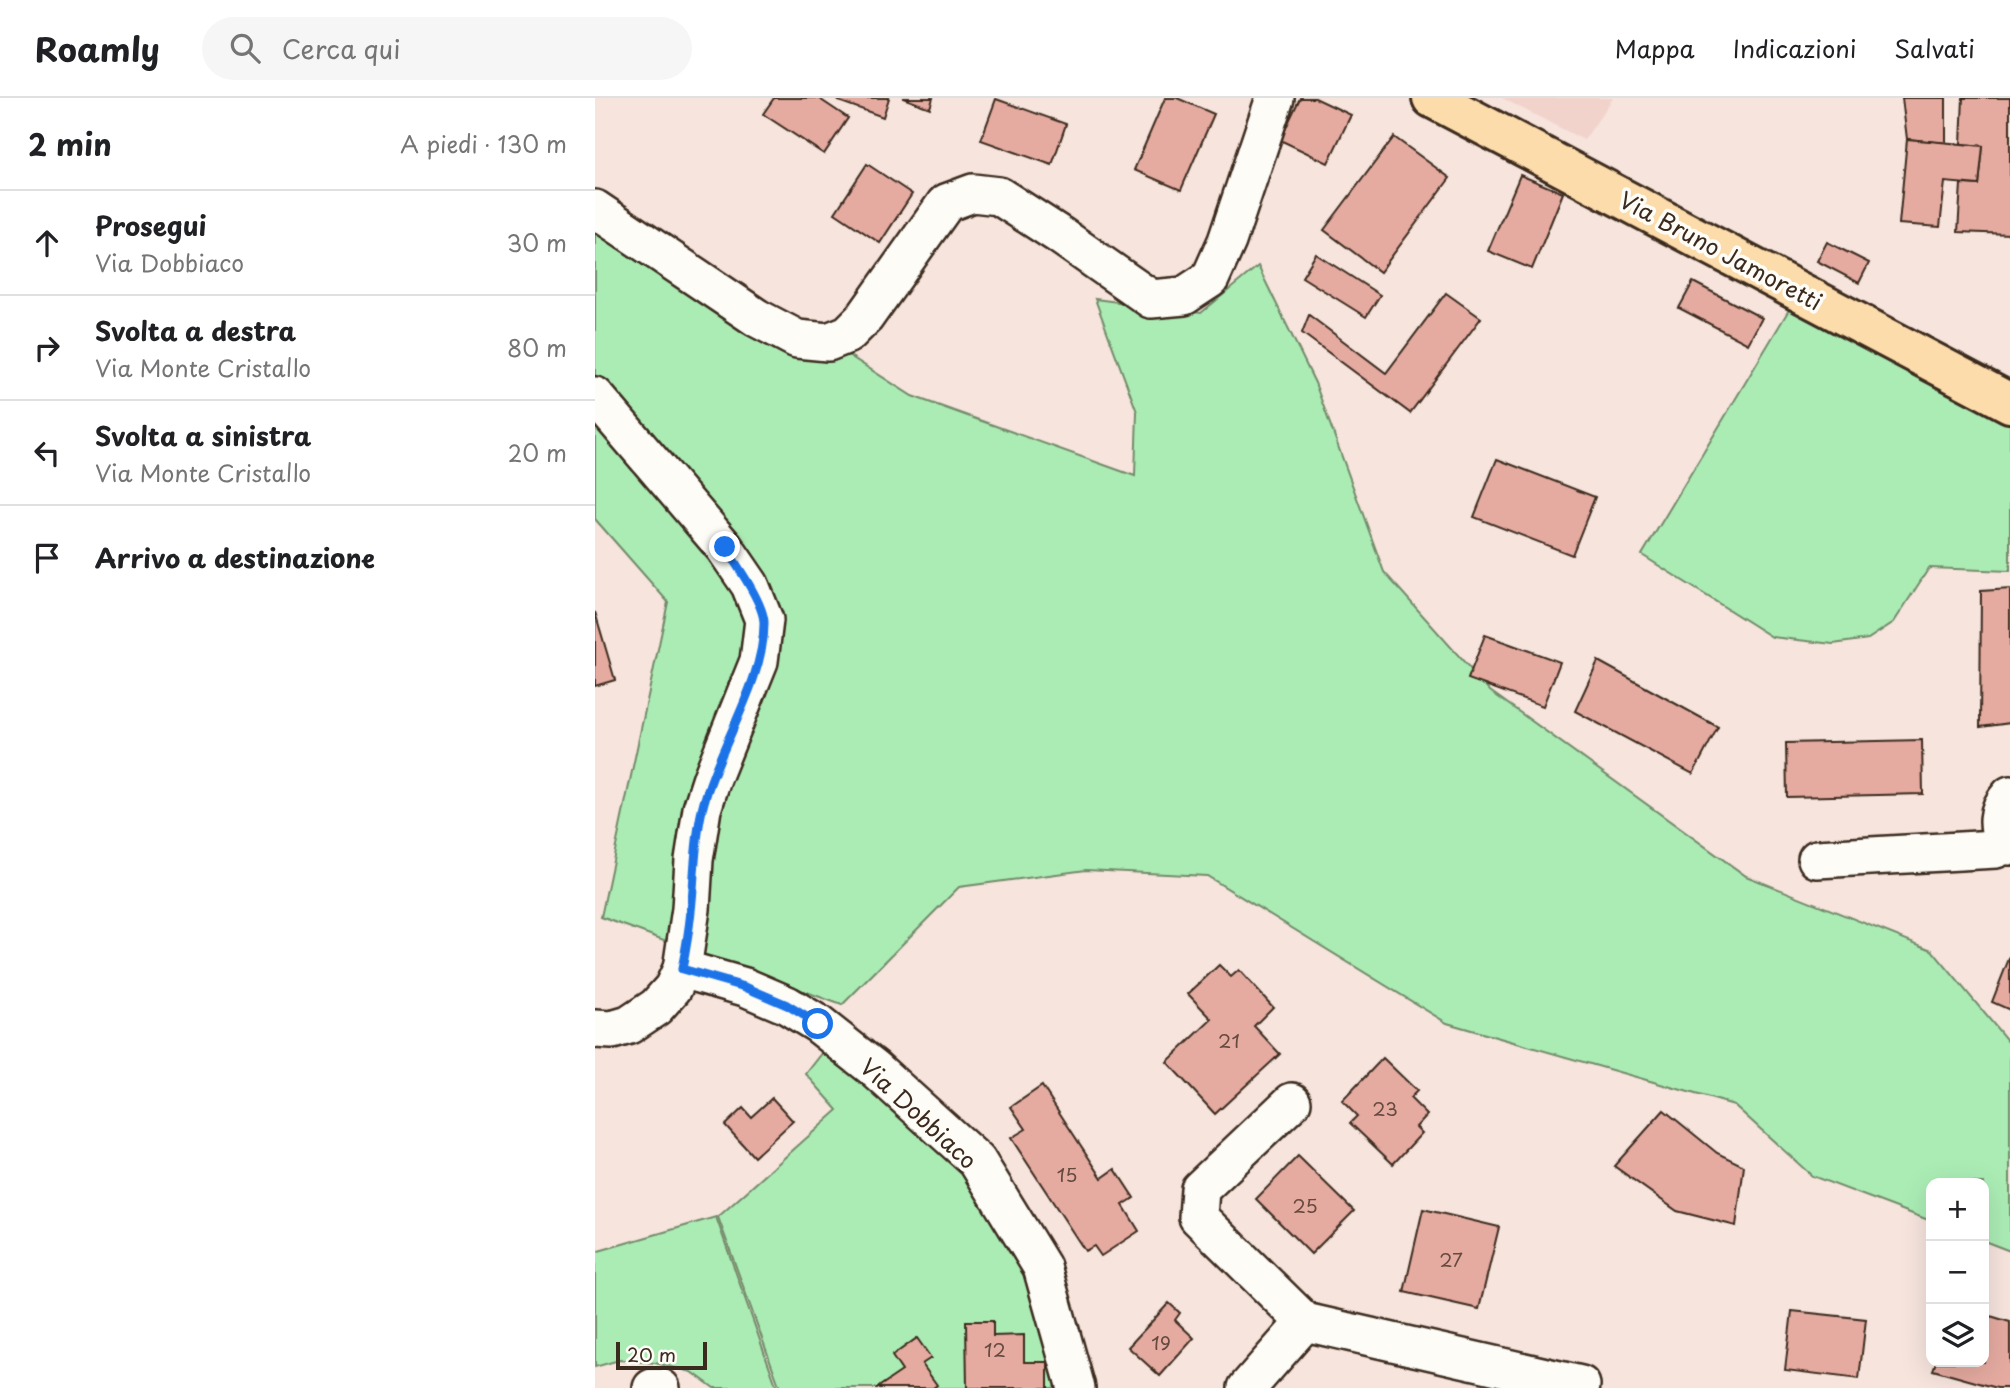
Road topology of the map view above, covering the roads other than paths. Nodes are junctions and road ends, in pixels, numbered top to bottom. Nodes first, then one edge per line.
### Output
1 (1275, 98) edge
2 (1432, 98) edge
3 (595, 209) edge
4 (595, 396) edge
5 (2010, 403) edge
6 (2010, 795) edge
7 (2007, 846) edge
8 (1817, 859) dead end
9 (682, 969) junction
10 (595, 1029) edge
11 (1292, 1102) dead end
12 (1305, 1322) junction
13 (1581, 1385) dead end
14 (652, 1388) edge
15 (661, 1388) edge
16 (1076, 1388) edge
17 (1247, 1388) edge

1 - 3 street
2 - 5 main road, Via Bruno Jamoretti
4 - 9 street
6 - 7 street
7 - 8 street
9 - 10 street
9 - 16 street, Via Dobbiaco
11 - 12 street
12 - 13 street
12 - 17 street
14 - 15 street

